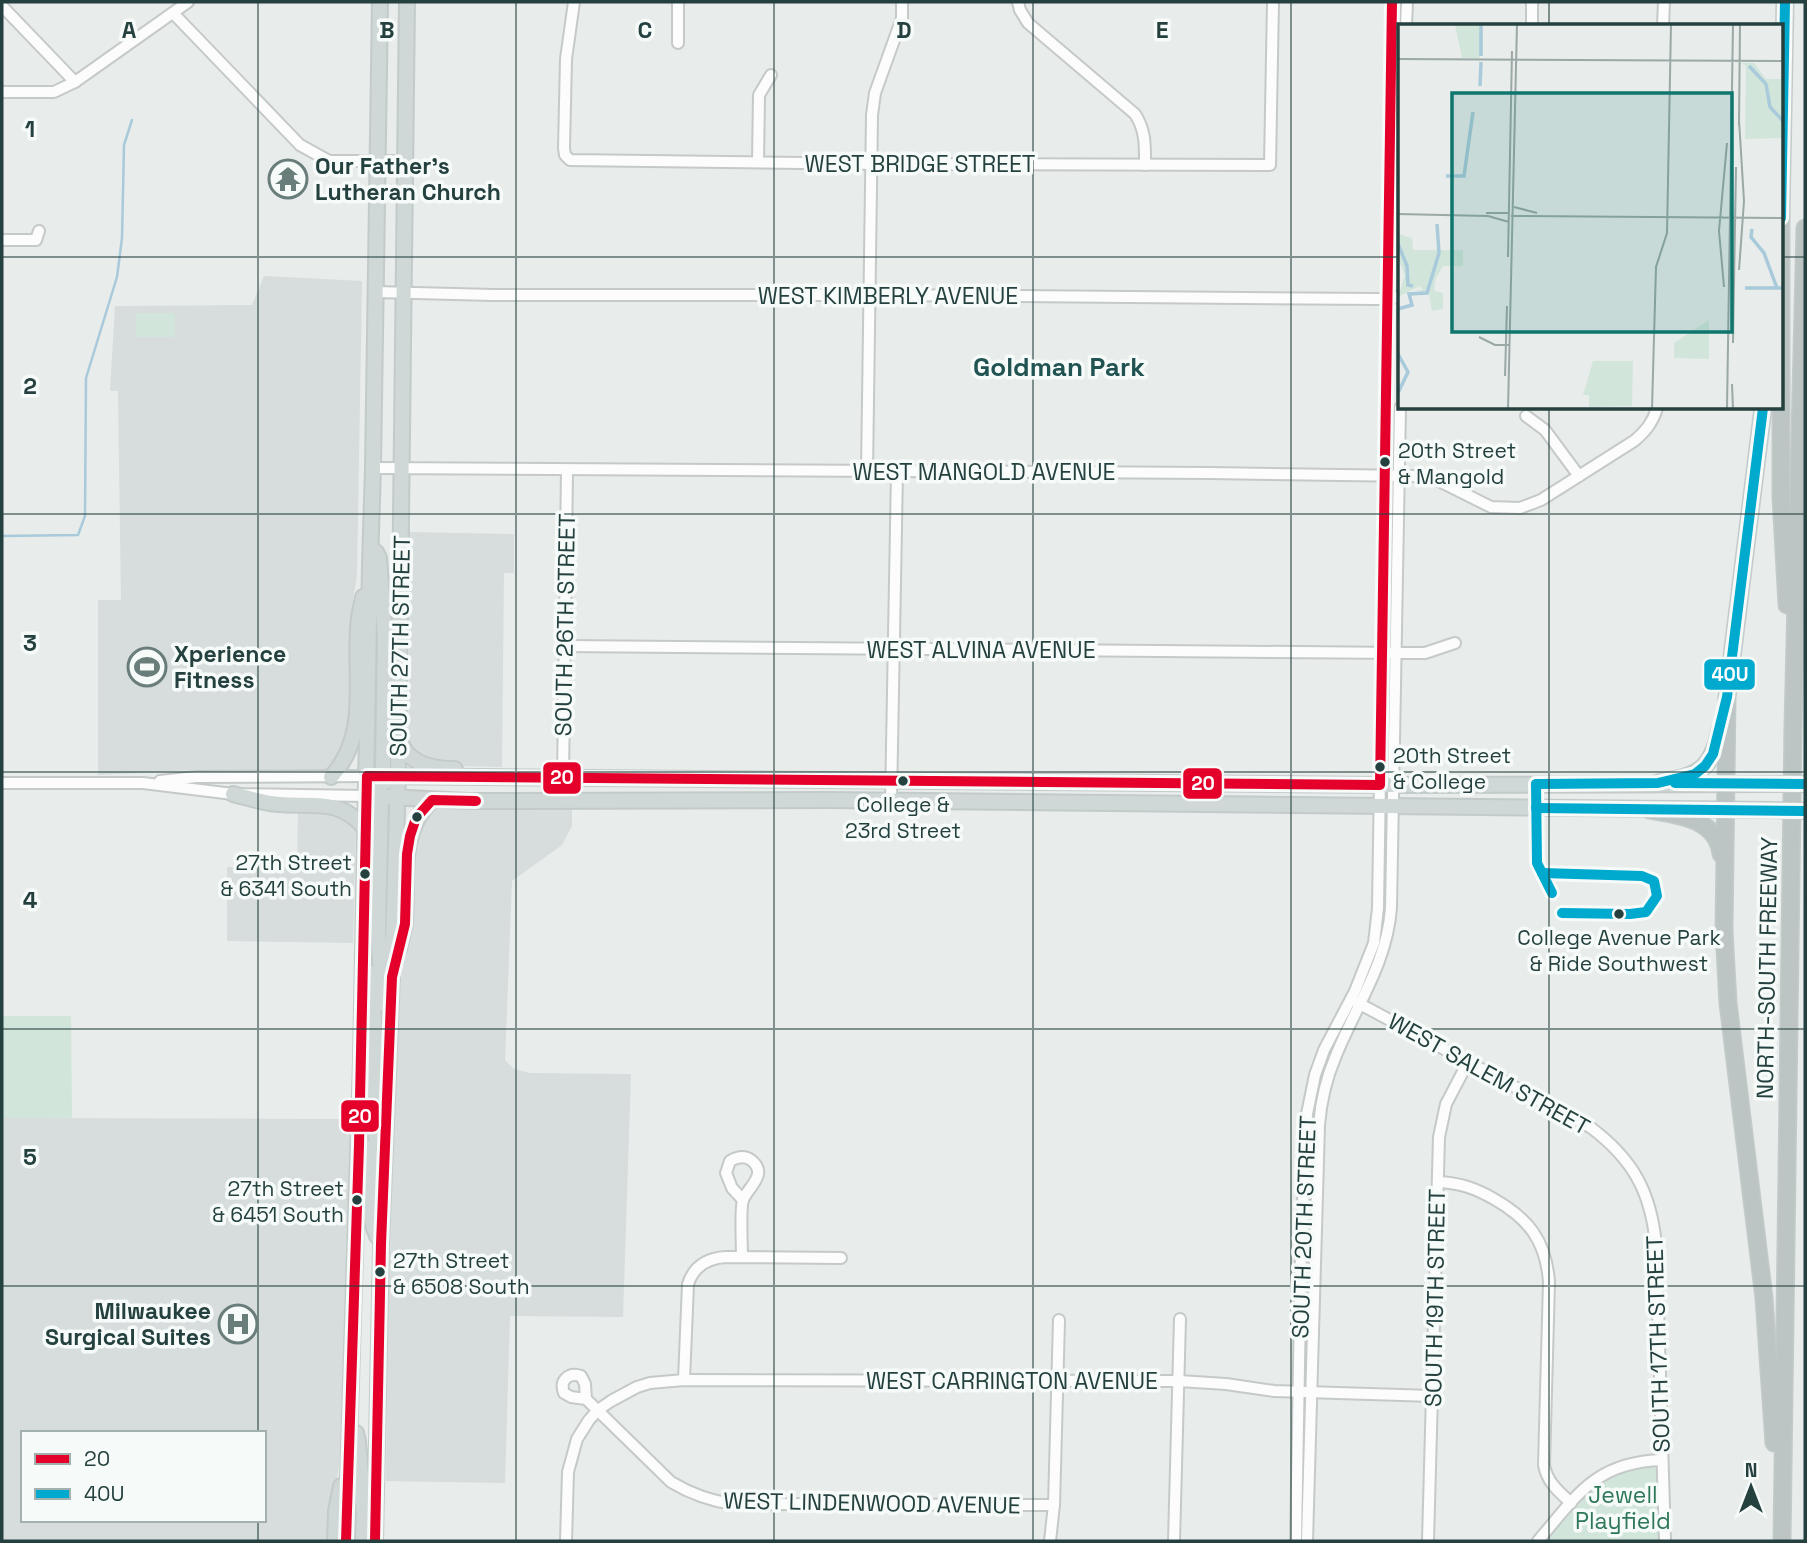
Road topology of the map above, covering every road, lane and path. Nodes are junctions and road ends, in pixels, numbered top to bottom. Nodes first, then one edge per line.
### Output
1 (188, 2) edge
2 (380, 2) edge
3 (407, 2) edge
4 (574, 2) edge
5 (678, 2) edge
6 (902, 2) edge
7 (1018, 2) edge
8 (1273, 2) edge
9 (1392, 2) edge
10 (1407, 2) edge
11 (1532, 2) edge
12 (1664, 2) edge
13 (1785, 2) edge
14 (2, 6) edge
15 (173, 13) junction
16 (1406, 24) edge
17 (1532, 24) edge
18 (1663, 24) edge
19 (678, 43) dead end
20 (771, 75) dead end
21 (75, 82) junction
22 (2, 92) edge
23 (1783, 110) edge
24 (404, 161) junction
25 (376, 162) junction
26 (758, 162) junction
27 (871, 164) junction
28 (1145, 165) junction
29 (1805, 228) edge
30 (39, 231) dead end
31 (2, 240) edge
32 (376, 292) junction
33 (405, 292) junction
34 (869, 295) junction
35 (1393, 298) edge
36 (1400, 410) edge
37 (1656, 410) edge
38 (1763, 410) edge
39 (1781, 410) edge
40 (1526, 416) dead end
41 (373, 468) junction
42 (403, 469) junction
43 (567, 470) junction
44 (867, 472) junction
45 (898, 472) junction
46 (1385, 476) junction
47 (1399, 476) junction
48 (1579, 476) junction
49 (371, 537) junction
50 (370, 564) junction
51 (1455, 643) dead end
52 (565, 646) junction
53 (894, 649) junction
54 (1382, 653) junction
55 (1396, 653) junction
56 (1727, 697) junction
57 (1793, 726) junction
58 (399, 739) junction
59 (331, 776) junction
60 (367, 776) junction
61 (391, 776) junction
62 (556, 779) junction
63 (891, 781) junction
64 (2, 783) edge
65 (143, 783) junction
66 (1658, 783) junction
67 (1725, 784) junction
68 (1805, 784) edge
69 (1387, 785) junction
70 (233, 794) junction
71 (374, 796) junction
72 (397, 798) junction
73 (432, 800) junction
74 (891, 801) junction
75 (1387, 805) junction
76 (1648, 810) junction
77 (1725, 811) junction
78 (1805, 811) edge
79 (366, 831) junction
80 (1724, 882) junction
81 (363, 952) junction
82 (392, 977) junction
83 (1356, 1001) junction
84 (388, 1048) junction
85 (1468, 1062) junction
86 (359, 1145) junction
87 (385, 1145) junction
88 (1437, 1182) junction
89 (1644, 1190) joint
90 (743, 1200) dead end
91 (381, 1244) junction
92 (742, 1257) junction
93 (841, 1258) dead end
94 (1180, 1319) dead end
95 (1059, 1320) dead end
96 (684, 1380) junction
97 (1058, 1381) junction
98 (1178, 1381) junction
99 (1299, 1392) junction
100 (1311, 1392) junction
101 (1433, 1396) junction
102 (586, 1399) dead end
103 (598, 1410) junction
104 (350, 1415) junction
105 (348, 1454) junction
106 (1662, 1460) junction
107 (1570, 1503) junction
108 (1054, 1505) junction
109 (1782, 1536) edge
110 (335, 1541) edge
111 (346, 1541) edge
112 (363, 1541) edge
113 (375, 1541) edge
114 (566, 1541) edge
115 (1050, 1541) edge
116 (1174, 1541) edge
117 (1296, 1541) edge
118 (1307, 1541) edge
119 (1428, 1541) edge
120 (1538, 1541) edge
121 (1665, 1541) edge

1 - 15 street
2 - 25 main road, SOUTH 27TH STREET
3 - 24 main road, SOUTH 27TH STREET
4 - 26 street, WEST BRIDGE STREET
5 - 19 street
6 - 27 street
7 - 28 street
8 - 28 street, WEST BRIDGE STREET
9 - 35 street, SOUTH 20TH STREET
10 - 16 street
11 - 17 street
12 - 18 street
13 - 23 highway
14 - 21 street
15 - 21 street
15 - 25 street
20 - 26 street
21 - 22 street
24 - 25 street
24 - 33 main road, SOUTH 27TH STREET
25 - 32 main road, SOUTH 27TH STREET
26 - 27 street, WEST BRIDGE STREET
27 - 28 street, WEST BRIDGE STREET
27 - 34 street
29 - 57 highway, NORTH-SOUTH FREEWAY
30 - 31 street
32 - 33 street, WEST KIMBERLY AVENUE
32 - 41 main road, SOUTH 27TH STREET
33 - 34 street, WEST KIMBERLY AVENUE
33 - 42 main road, SOUTH 27TH STREET
34 - 35 street, WEST KIMBERLY AVENUE
34 - 44 street
35 - 46 street, SOUTH 20TH STREET
36 - 47 street, SOUTH 20TH STREET
37 - 48 street, WEST MANGOLD AVENUE
38 - 56 highway
39 - 57 highway
40 - 48 street
41 - 42 street, WEST MANGOLD AVENUE
41 - 49 main road, SOUTH 27TH STREET
42 - 43 street, WEST MANGOLD AVENUE
42 - 58 main road, SOUTH 27TH STREET
43 - 44 street, WEST MANGOLD AVENUE
43 - 52 street, SOUTH 26TH STREET
44 - 45 street, WEST MANGOLD AVENUE
45 - 46 street, WEST MANGOLD AVENUE
45 - 53 street
46 - 47 street, WEST MANGOLD AVENUE
46 - 54 street, SOUTH 20TH STREET
47 - 48 street, WEST MANGOLD AVENUE
47 - 55 street, SOUTH 20TH STREET
49 - 50 main road, SOUTH 27TH STREET
49 - 61 main road
50 - 59 main road
50 - 60 main road, SOUTH 27TH STREET
51 - 55 street, WEST ALVINA AVENUE
52 - 53 street, WEST ALVINA AVENUE
52 - 62 street, SOUTH 26TH STREET
53 - 54 street, WEST ALVINA AVENUE
53 - 63 street
54 - 55 street, WEST ALVINA AVENUE
54 - 69 street, SOUTH 20TH STREET
55 - 69 street, SOUTH 20TH STREET
56 - 66 highway
56 - 67 highway
57 - 109 highway, NORTH-SOUTH FREEWAY
58 - 61 main road, SOUTH 27TH STREET
58 - 62 main road
59 - 60 street
59 - 65 street
60 - 61 main road
60 - 71 main road, SOUTH 27TH STREET
61 - 62 main road
61 - 72 main road, SOUTH 27TH STREET
62 - 63 main road
63 - 69 main road
63 - 74 street
64 - 65 street
65 - 70 street
66 - 67 main road
66 - 69 main road
67 - 68 main road, bridge
67 - 77 highway
69 - 75 street, SOUTH 20TH STREET
70 - 71 street
70 - 79 main road
71 - 72 main road
71 - 79 main road, SOUTH 27TH STREET
71 - 84 main road
72 - 73 main road
72 - 82 main road, SOUTH 27TH STREET
73 - 74 main road
73 - 82 main road
74 - 75 main road
75 - 76 main road
75 - 83 street, SOUTH 20TH STREET
76 - 77 main road
76 - 80 highway
77 - 78 main road, bridge
77 - 80 highway
79 - 81 main road, SOUTH 27TH STREET
80 - 109 highway
81 - 86 main road, SOUTH 27TH STREET
81 - 87 main road
82 - 84 main road, SOUTH 27TH STREET
83 - 85 street, WEST SALEM STREET
83 - 99 street, SOUTH 20TH STREET
83 - 100 street, SOUTH 20TH STREET
84 - 87 main road, SOUTH 27TH STREET
85 - 88 street, SOUTH 19TH STREET
85 - 89 street, WEST SALEM STREET
86 - 91 main road
86 - 104 main road, SOUTH 27TH STREET
87 - 91 main road, SOUTH 27TH STREET
88 - 101 street, SOUTH 19TH STREET
88 - 107 street
89 - 106 street, SOUTH 17TH STREET
90 - 92 street
91 - 113 main road, SOUTH 27TH STREET
92 - 93 street
92 - 96 street
94 - 98 street
95 - 97 street
96 - 97 street, WEST CARRINGTON AVENUE
96 - 103 street, WEST CARRINGTON AVENUE
97 - 98 street, WEST CARRINGTON AVENUE
97 - 108 street
98 - 99 street, WEST CARRINGTON AVENUE
98 - 116 street
99 - 100 street, WEST CARRINGTON AVENUE
99 - 117 street, SOUTH 20TH STREET
100 - 101 street, WEST CARRINGTON AVENUE
100 - 118 street, SOUTH 20TH STREET
101 - 119 street, SOUTH 19TH STREET
102 - 103 street, WEST LINDENWOOD AVENUE
103 - 108 street, WEST LINDENWOOD AVENUE
103 - 114 street
104 - 105 main road, SOUTH 27TH STREET
104 - 112 main road
105 - 110 main road
105 - 111 main road, SOUTH 27TH STREET
106 - 107 street
106 - 121 street, SOUTH 17TH STREET
107 - 120 street
108 - 115 street

